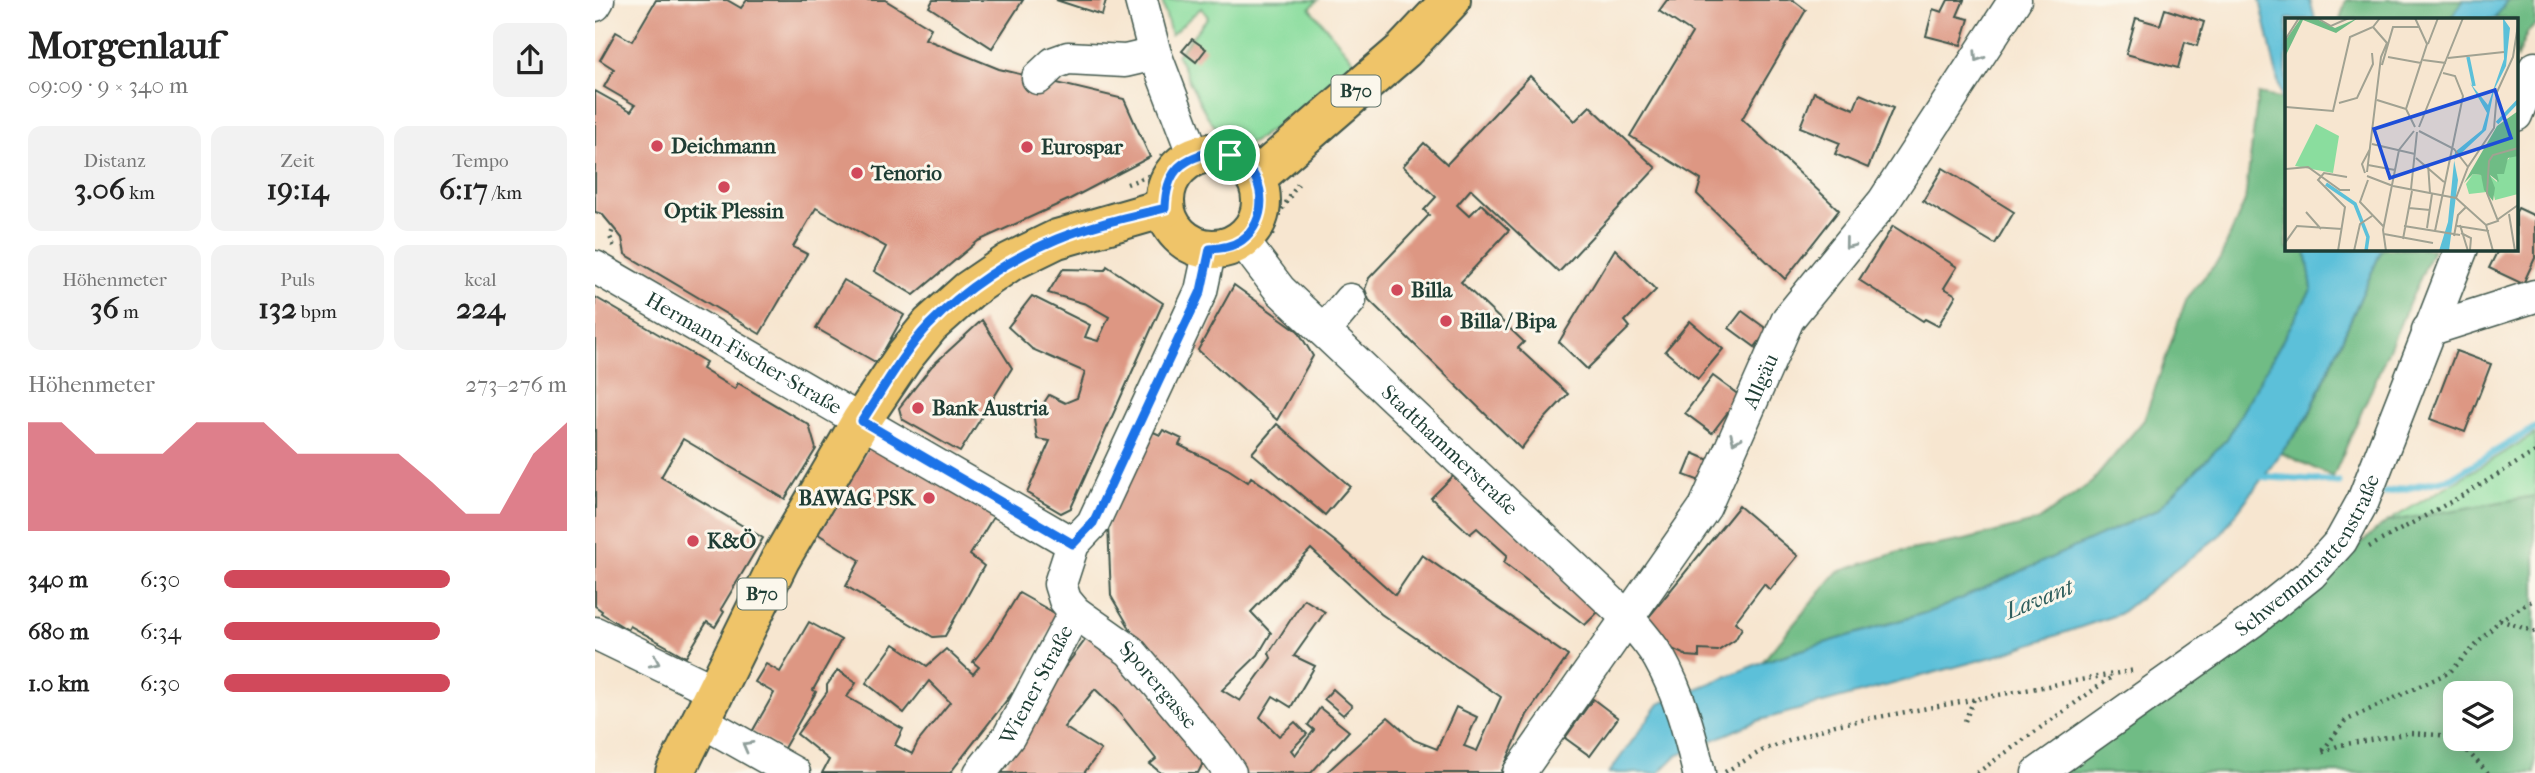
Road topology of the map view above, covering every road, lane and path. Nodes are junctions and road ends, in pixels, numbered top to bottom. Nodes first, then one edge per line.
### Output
1 (598, 0) edge
2 (1141, 0) edge
3 (1451, 0) edge
4 (2015, 0) edge
5 (595, 5) edge
6 (1155, 54) junction
7 (2535, 68) edge
8 (1038, 78) dead end
9 (2518, 111) edge
10 (1158, 144) dead end
11 (1194, 156) junction
12 (1256, 178) junction
13 (1301, 180) dead end
14 (1118, 188) dead end
15 (1165, 208) junction
16 (1242, 243) junction
17 (2461, 250) edge
18 (595, 267) edge
19 (2535, 296) edge
20 (1350, 300) dead end
21 (2428, 330) junction
22 (1324, 331) junction
23 (862, 421) junction
24 (2535, 452) edge
25 (1073, 544) junction
26 (2363, 550) dead end
27 (2535, 599) edge
28 (1075, 612) junction
29 (1629, 619) junction
30 (2500, 620) junction
31 (2535, 632) edge
32 (595, 634) edge
33 (1974, 698) junction
34 (708, 706) junction
35 (1965, 721) dead end
36 (1216, 766) edge
37 (675, 773) edge
38 (794, 773) edge
39 (980, 773) edge
40 (1519, 773) edge
41 (1699, 773) edge
42 (1723, 773) edge
43 (1977, 773) edge
44 (2038, 773) edge
45 (2488, 773) edge

1 - 5 street
2 - 6 street
3 - 12 main road, B70
4 -> 29 street, Allgäu
6 - 8 street
6 - 11 street
7 - 9 street
10 - 14 path
11 - 12 main road
11 - 15 main road
12 - 16 main road
13 - 16 path
15 - 16 main road
15 - 23 main road, B70
16 - 22 street, Stadthammerstraße
16 - 25 street, Wiener Straße
17 - 21 street, Schwemmtrattenstraße
18 - 23 street, Hermann-Fischer-Straße
19 - 21 street
20 - 22 street
21 - 44 street, Schwemmtrattenstraße
22 - 29 street, Stadthammerstraße
23 - 25 street, Hermann-Fischer-Straße
23 - 34 main road, B70
24 - 26 path
25 - 28 street, Wiener Straße
27 - 30 path
28 - 36 street, Sporergasse
28 - 39 street, Wiener Straße
29 - 40 street, Allgäu
29 - 41 street, Stadthammerstraße
30 - 31 path
30 - 45 path
32 -> 34 street
33 - 35 path
33 - 42 path
33 - 43 path
34 - 37 main road, B70
38 -> 34 street

